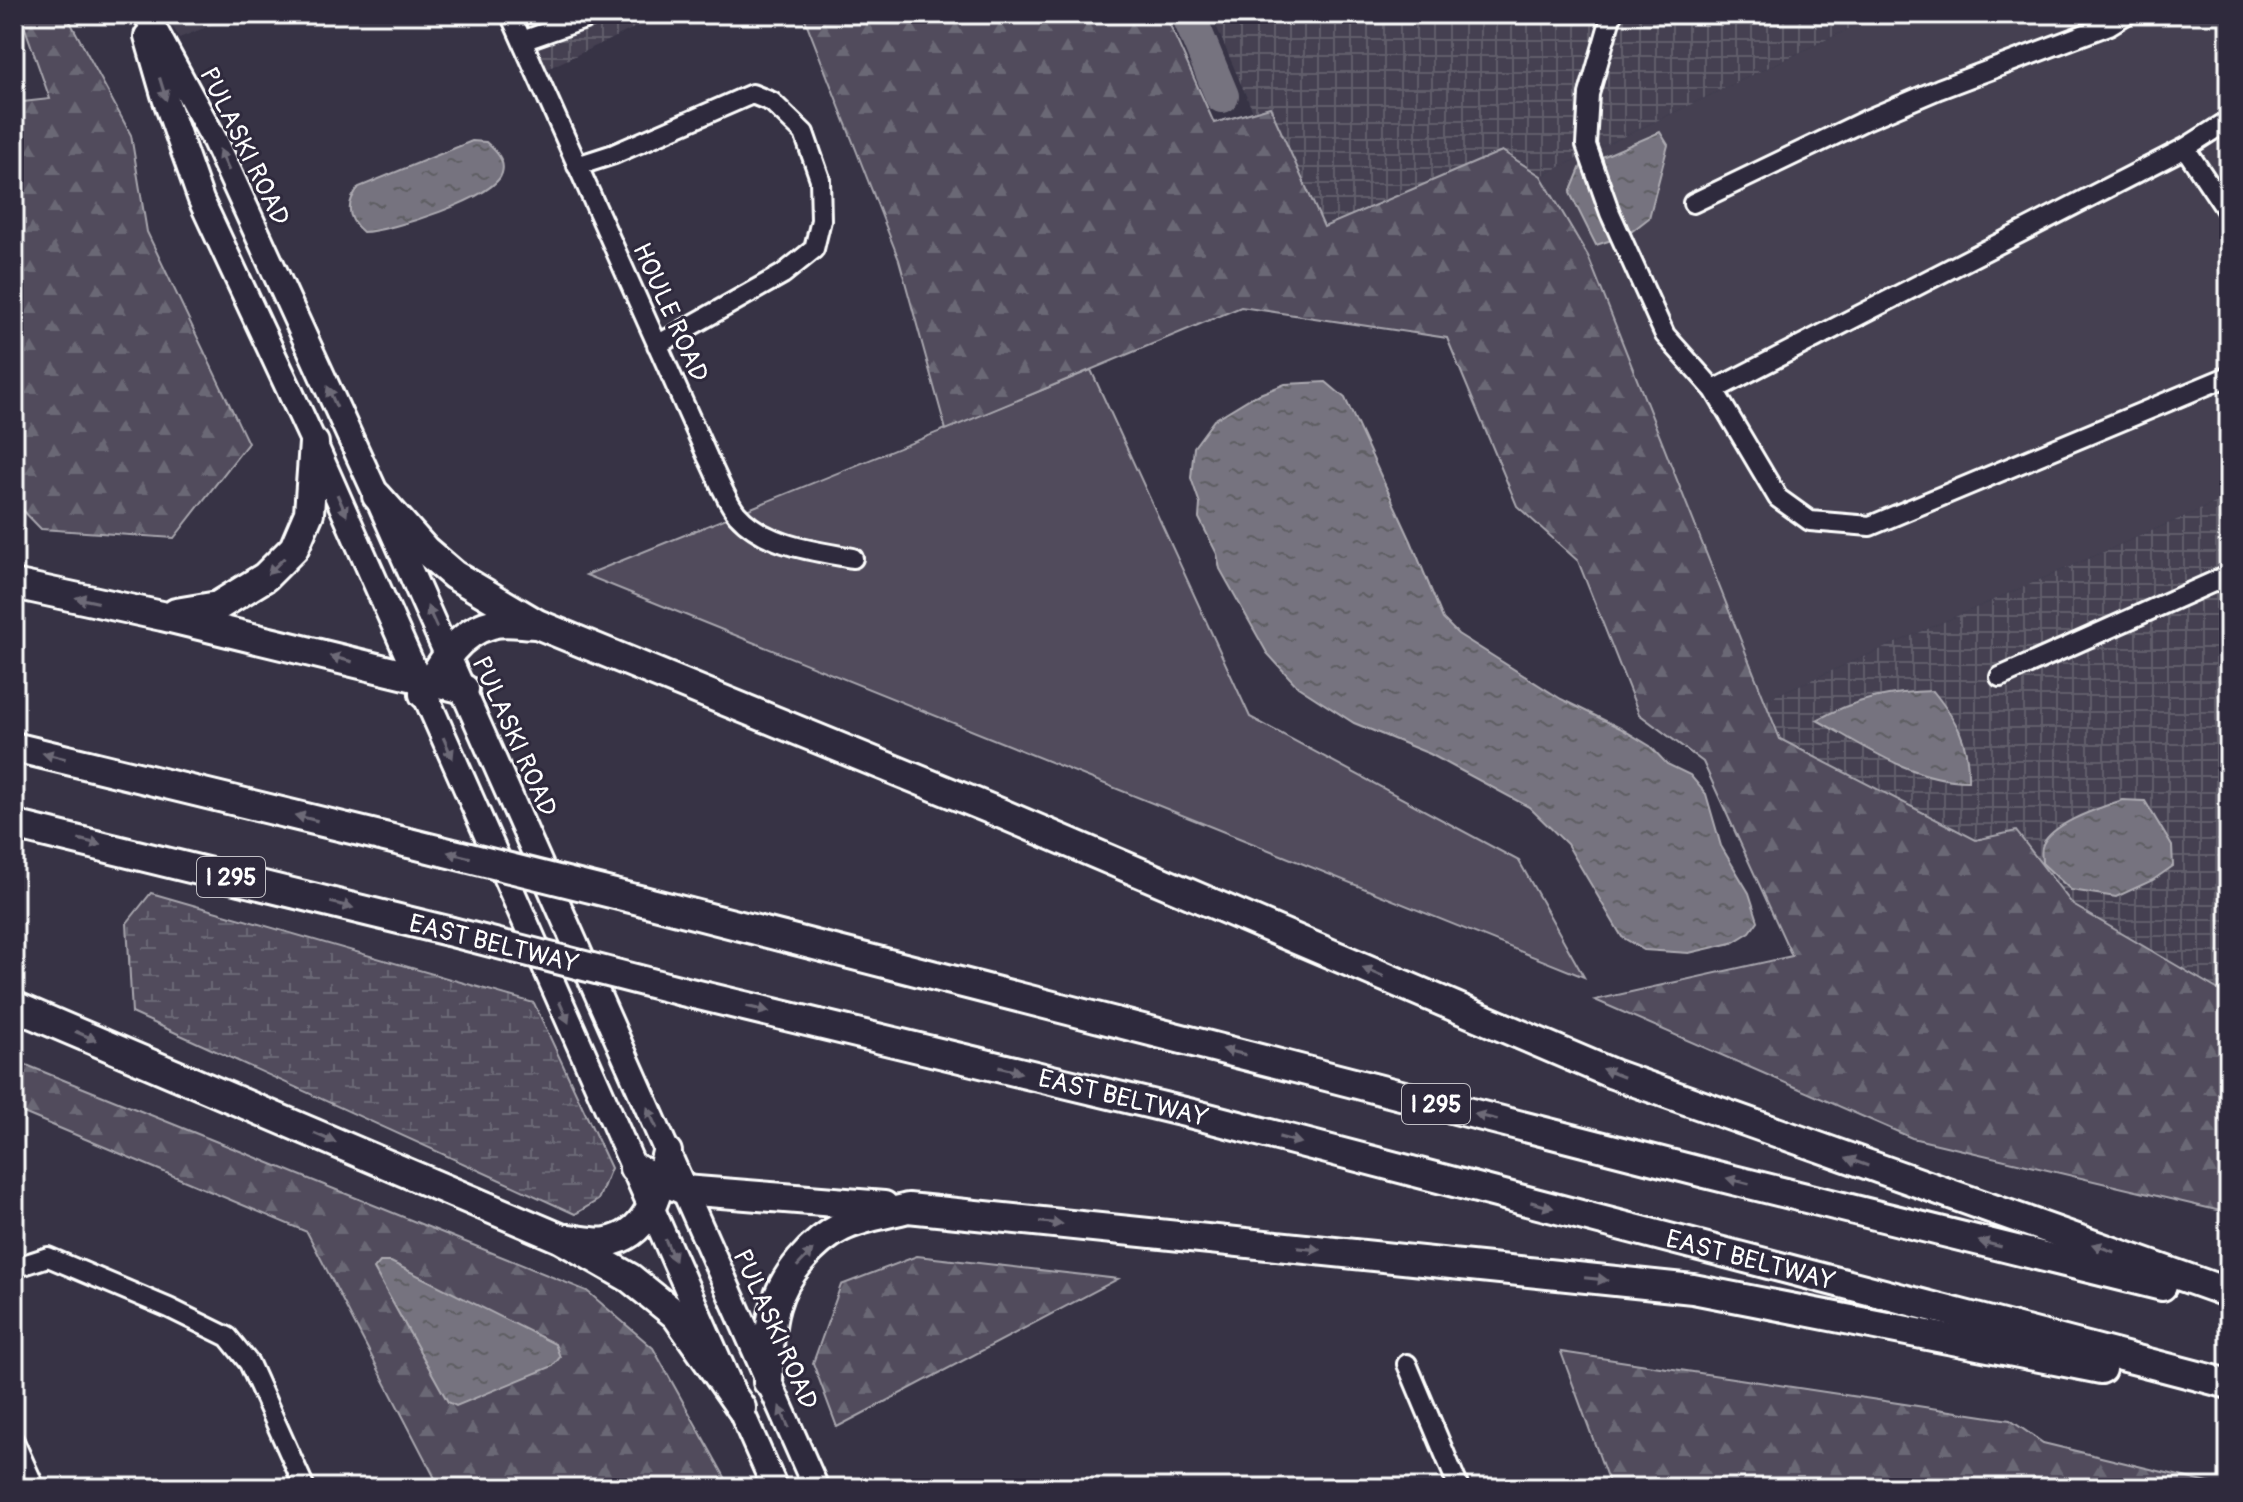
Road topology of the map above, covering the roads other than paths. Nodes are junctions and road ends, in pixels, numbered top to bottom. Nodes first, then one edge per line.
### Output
1 (144, 14) edge
2 (510, 14) edge
3 (599, 14) edge
4 (1612, 14) edge
5 (2127, 14) edge
6 (522, 41) junction
7 (2229, 120) edge
8 (2185, 148) junction
9 (577, 166) junction
10 (1693, 203) dead end
11 (2229, 214) edge
12 (657, 345) junction
13 (2229, 376) edge
14 (1714, 390) junction
15 (314, 443) junction
16 (377, 496) junction
17 (853, 558) dead end
18 (2229, 575) edge
19 (14, 584) edge
20 (162, 616) junction
21 (537, 624) junction
22 (448, 653) junction
23 (2000, 677) dead end
24 (424, 684) junction
25 (464, 689) junction
26 (14, 747) edge
27 (14, 825) edge
28 (14, 1006) edge
29 (667, 1152) joint
30 (634, 1168) junction
31 (672, 1185) junction
32 (908, 1208) junction
33 (652, 1209) junction
34 (560, 1238) junction
35 (14, 1268) edge
36 (2229, 1293) edge
37 (2229, 1303) edge
38 (1407, 1364) dead end
39 (768, 1382) junction
40 (2229, 1384) edge
41 (2229, 1396) edge
42 (741, 1408) junction
43 (14, 1441) edge
44 (35, 1488) edge
45 (305, 1488) edge
46 (775, 1488) edge
47 (816, 1488) edge
48 (1459, 1488) edge

1 -> 15 main road, PULASKI ROAD
16 -> 1 main road, PULASKI ROAD
2 - 6 street, HOULE ROAD
3 - 6 street
4 - 14 street
5 - 10 street
6 - 9 street, HOULE ROAD
7 - 8 street
8 - 11 street
8 - 14 street
9 - 12 street, HOULE ROAD
9 - 12 street
12 - 17 street, HOULE ROAD
13 - 14 street
15 -> 20 highway
15 -> 24 main road, PULASKI ROAD
16 - 21 highway
22 -> 16 main road, PULASKI ROAD
18 - 23 street
20 -> 19 highway
24 -> 20 highway
21 - 22 highway
36 -> 21 highway
22 - 24 highway
22 - 25 main road, PULASKI ROAD
24 - 25 highway
24 -> 30 main road, PULASKI ROAD
29 -> 25 main road, PULASKI ROAD
37 -> 26 highway, I 295, bridge
27 -> 40 highway, EAST BELTWAY / I 295, bridge
28 -> 34 highway
29 - 31 highway
30 - 31 highway
30 - 33 main road, PULASKI ROAD
31 - 32 highway
31 - 33 highway
31 - 39 main road, PULASKI ROAD
39 -> 32 highway
32 -> 41 highway
33 - 34 highway
33 -> 42 main road, PULASKI ROAD
34 - 42 highway
35 - 45 street
38 - 48 street
47 -> 39 main road, PULASKI ROAD
42 - 46 main road, PULASKI ROAD
43 - 44 street

